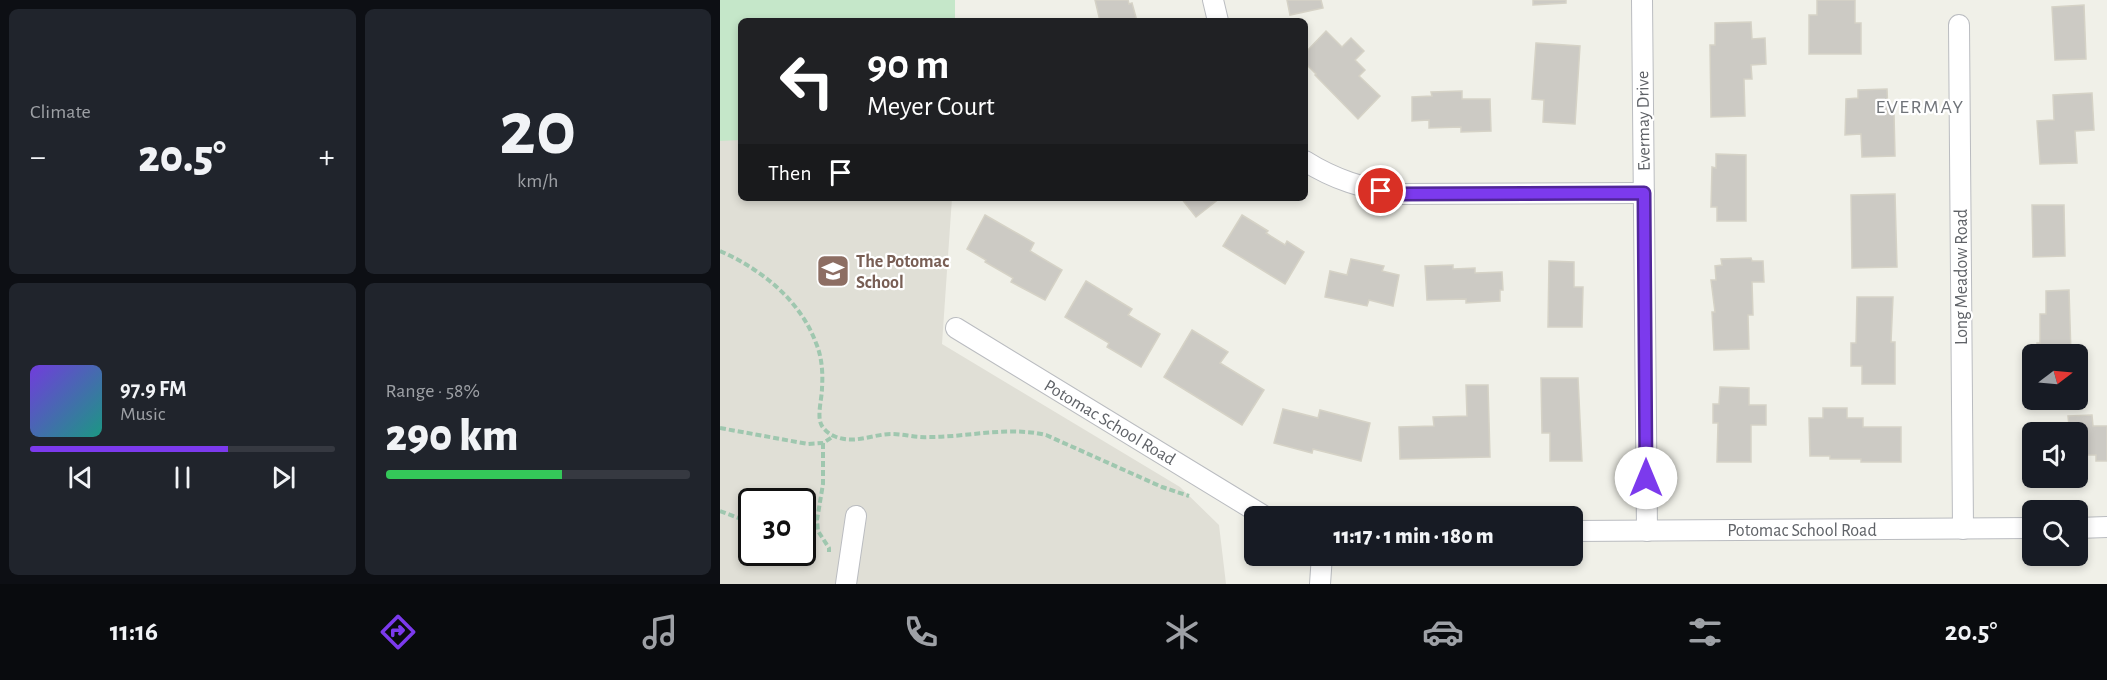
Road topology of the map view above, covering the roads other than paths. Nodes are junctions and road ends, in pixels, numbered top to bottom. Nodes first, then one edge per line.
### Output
1 (1213, 0) edge
2 (1642, 0) edge
3 (1217, 18) edge
4 (1959, 25) dead end
5 (1308, 163) edge
6 (1644, 193) junction
7 (956, 328) dead end
8 (1248, 506) edge
9 (856, 516) dead end
10 (2107, 527) edge
11 (2022, 528) edge
12 (2088, 528) edge
13 (1963, 529) junction
14 (1583, 531) edge
15 (1647, 531) junction
16 (1321, 566) edge
17 (846, 584) edge
18 (1320, 584) edge

1 - 3 street
2 - 6 street, Evermay Drive
4 - 13 street, Long Meadow Road
5 - 6 street
6 - 15 street, Evermay Drive
7 - 8 street, Potomac School Road
9 - 17 street
10 - 12 street
11 - 13 street, Potomac School Road
13 - 15 street, Potomac School Road
14 - 15 street, Potomac School Road
16 - 18 street

